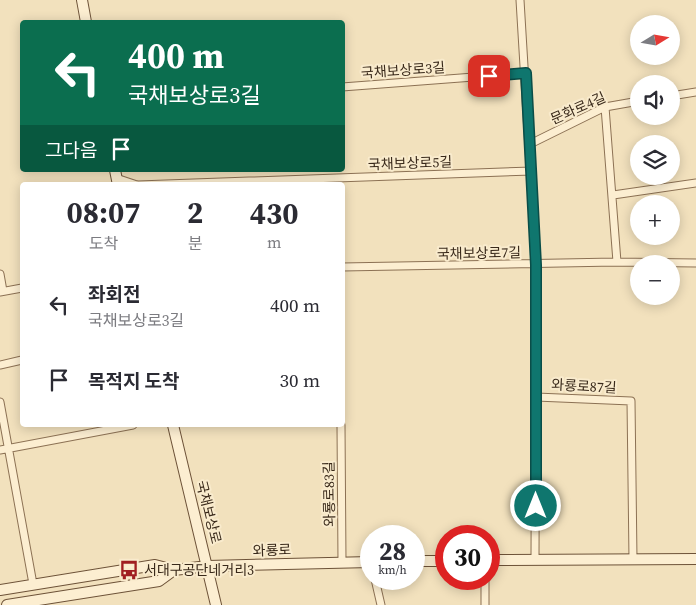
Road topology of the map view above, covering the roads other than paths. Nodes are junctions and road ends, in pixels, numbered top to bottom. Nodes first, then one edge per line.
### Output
1 (82, 0) edge
2 (520, 0) edge
3 (86, 20) edge
4 (526, 73) junction
5 (345, 87) edge
6 (696, 92) edge
7 (680, 95) edge
8 (630, 103) edge
9 (605, 107) junction
10 (530, 144) junction
11 (532, 171) junction
12 (116, 178) edge
13 (129, 182) edge
14 (222, 182) edge
15 (696, 183) edge
16 (612, 195) junction
17 (615, 262) junction
18 (696, 263) edge
19 (536, 265) junction
20 (345, 267) edge
21 (0, 274) edge
22 (20, 288) edge
23 (2, 292) edge
24 (20, 360) edge
25 (0, 365) edge
26 (536, 397) junction
27 (0, 402) edge
28 (122, 427) edge
29 (173, 427) edge
30 (340, 427) edge
31 (8, 448) junction
32 (0, 450) edge
33 (633, 559) junction
34 (696, 559) edge
35 (500, 560) edge
36 (535, 560) junction
37 (342, 562) junction
38 (360, 562) edge
39 (208, 566) junction
40 (174, 570) junction
41 (33, 584) junction
42 (0, 590) edge
43 (378, 590) edge
44 (485, 590) edge
45 (6, 605) edge
46 (216, 605) edge
47 (381, 605) edge
48 (485, 605) edge

1 - 3 main road
2 - 4 street, 와룡로87길
4 - 5 street, 국채보상로3길
4 - 10 street, 와룡로87길
6 - 7 street
8 - 9 street, 문화로4길
9 - 10 street, 문화로4길
9 - 16 street
10 - 11 street, 와룡로87길
11 - 14 street, 국채보상로5길
11 - 19 street, 와룡로87길
12 - 13 street, 국채보상로5길
15 - 16 street
16 - 17 street
17 - 18 street, 국채보상로7길
17 - 19 street, 국채보상로7길
19 - 20 street, 국채보상로7길
19 - 26 street, 와룡로87길
21 - 23 street
22 - 23 street
24 - 25 street
26 - 33 street, 와룡로87길
26 - 36 street, 와룡로87길
27 - 31 street
28 - 31 street
29 - 39 main road, 국채보상로
30 - 37 street, 와룡로83길
31 - 32 street
31 - 41 street
33 - 34 main road
33 - 36 main road
35 - 36 main road
37 - 38 main road, 와룡로
37 - 39 main road, 와룡로
39 - 40 main road, 와룡로
39 - 46 main road, 국채보상로
40 - 41 main road, 와룡로
40 - 45 main road, 와룡로
41 - 42 main road, 와룡로
43 - 47 street
44 - 48 street

